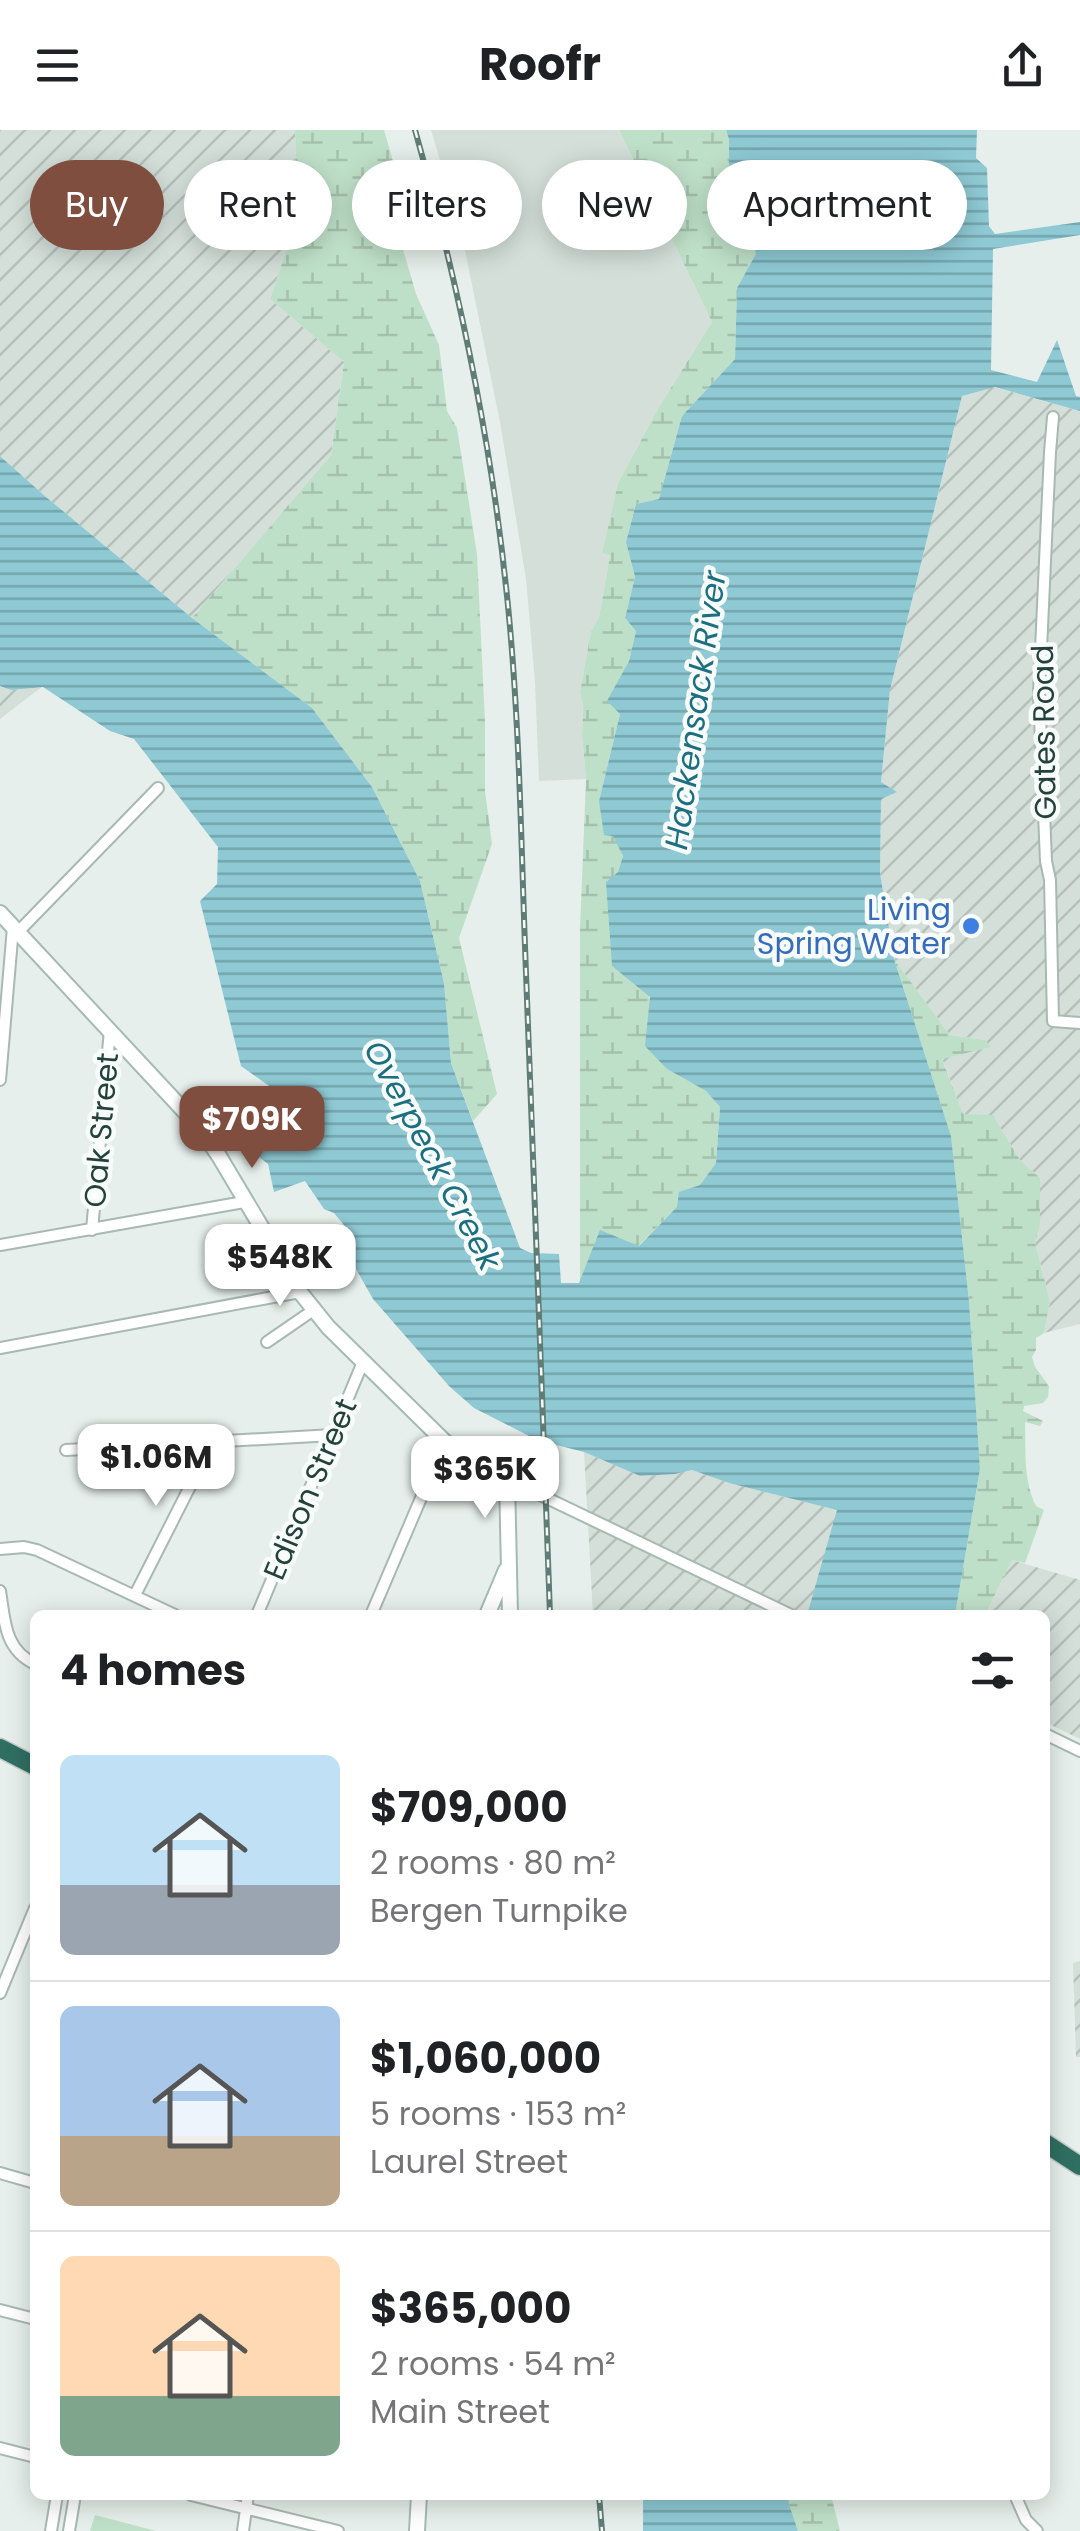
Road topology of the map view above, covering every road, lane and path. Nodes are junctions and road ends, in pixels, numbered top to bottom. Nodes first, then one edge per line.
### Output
1 (1053, 417) dead end
2 (158, 788) dead end
3 (0, 913) edge
4 (15, 930) junction
5 (1080, 1023) edge
6 (110, 1030) junction
7 (0, 1080) edge
8 (244, 1202) junction
9 (92, 1230) junction
10 (0, 1245) edge
11 (300, 1292) junction
12 (315, 1309) junction
13 (267, 1342) dead end
14 (0, 1348) edge
15 (363, 1362) junction
16 (333, 1435) junction
17 (214, 1441) junction
18 (445, 1442) junction
19 (66, 1450) dead end
20 (508, 1478) junction
21 (0, 1549) edge
22 (508, 1565) junction
23 (0, 1590) edge
24 (135, 1595) junction
25 (155, 1610) edge
26 (259, 1610) edge
27 (373, 1610) edge
28 (488, 1610) edge
29 (510, 1610) edge
30 (781, 1610) edge
31 (30, 1662) edge
32 (1050, 1736) edge
33 (0, 1748) edge
34 (1080, 1751) edge
35 (0, 1761) edge
36 (30, 1763) edge
37 (30, 1776) edge
38 (30, 1920) edge
39 (0, 1994) edge
40 (1050, 2147) edge
41 (1080, 2166) edge
42 (0, 2173) edge
43 (30, 2182) edge
44 (0, 2310) edge
45 (30, 2318) edge
46 (0, 2448) edge
47 (30, 2455) edge
48 (57, 2500) edge
49 (74, 2500) edge
50 (211, 2500) edge
51 (247, 2500) edge
52 (419, 2500) edge
53 (1017, 2500) edge
54 (246, 2509) junction
55 (51, 2531) edge
56 (69, 2531) edge
57 (243, 2531) edge
58 (338, 2531) edge
59 (416, 2531) edge
60 (1037, 2531) edge

1 - 5 street, Gates Road
2 - 4 street
3 - 4 street
4 - 6 street
4 - 7 street
6 - 8 street
6 - 9 street, Oak Street
8 - 9 street
8 - 11 street
9 - 10 street
11 - 12 street
11 - 14 street
12 - 13 street
12 - 15 street
15 - 16 street, Edison Street
15 - 18 street
16 - 17 street
16 - 26 street, Edison Street
17 - 19 street
17 - 24 street
18 - 20 street
18 - 27 street
20 - 22 street
20 - 30 street
21 - 24 street
22 - 28 street
22 - 29 street
23 - 31 street
24 - 25 street
32 - 34 street
33 - 36 highway
35 - 37 highway
38 - 39 street
40 - 41 highway
42 - 43 street
44 - 45 street
46 - 47 street
48 - 55 street
49 - 56 street
50 - 54 street
51 - 54 street
52 - 59 street
53 - 60 street
54 - 57 street
54 - 58 street

